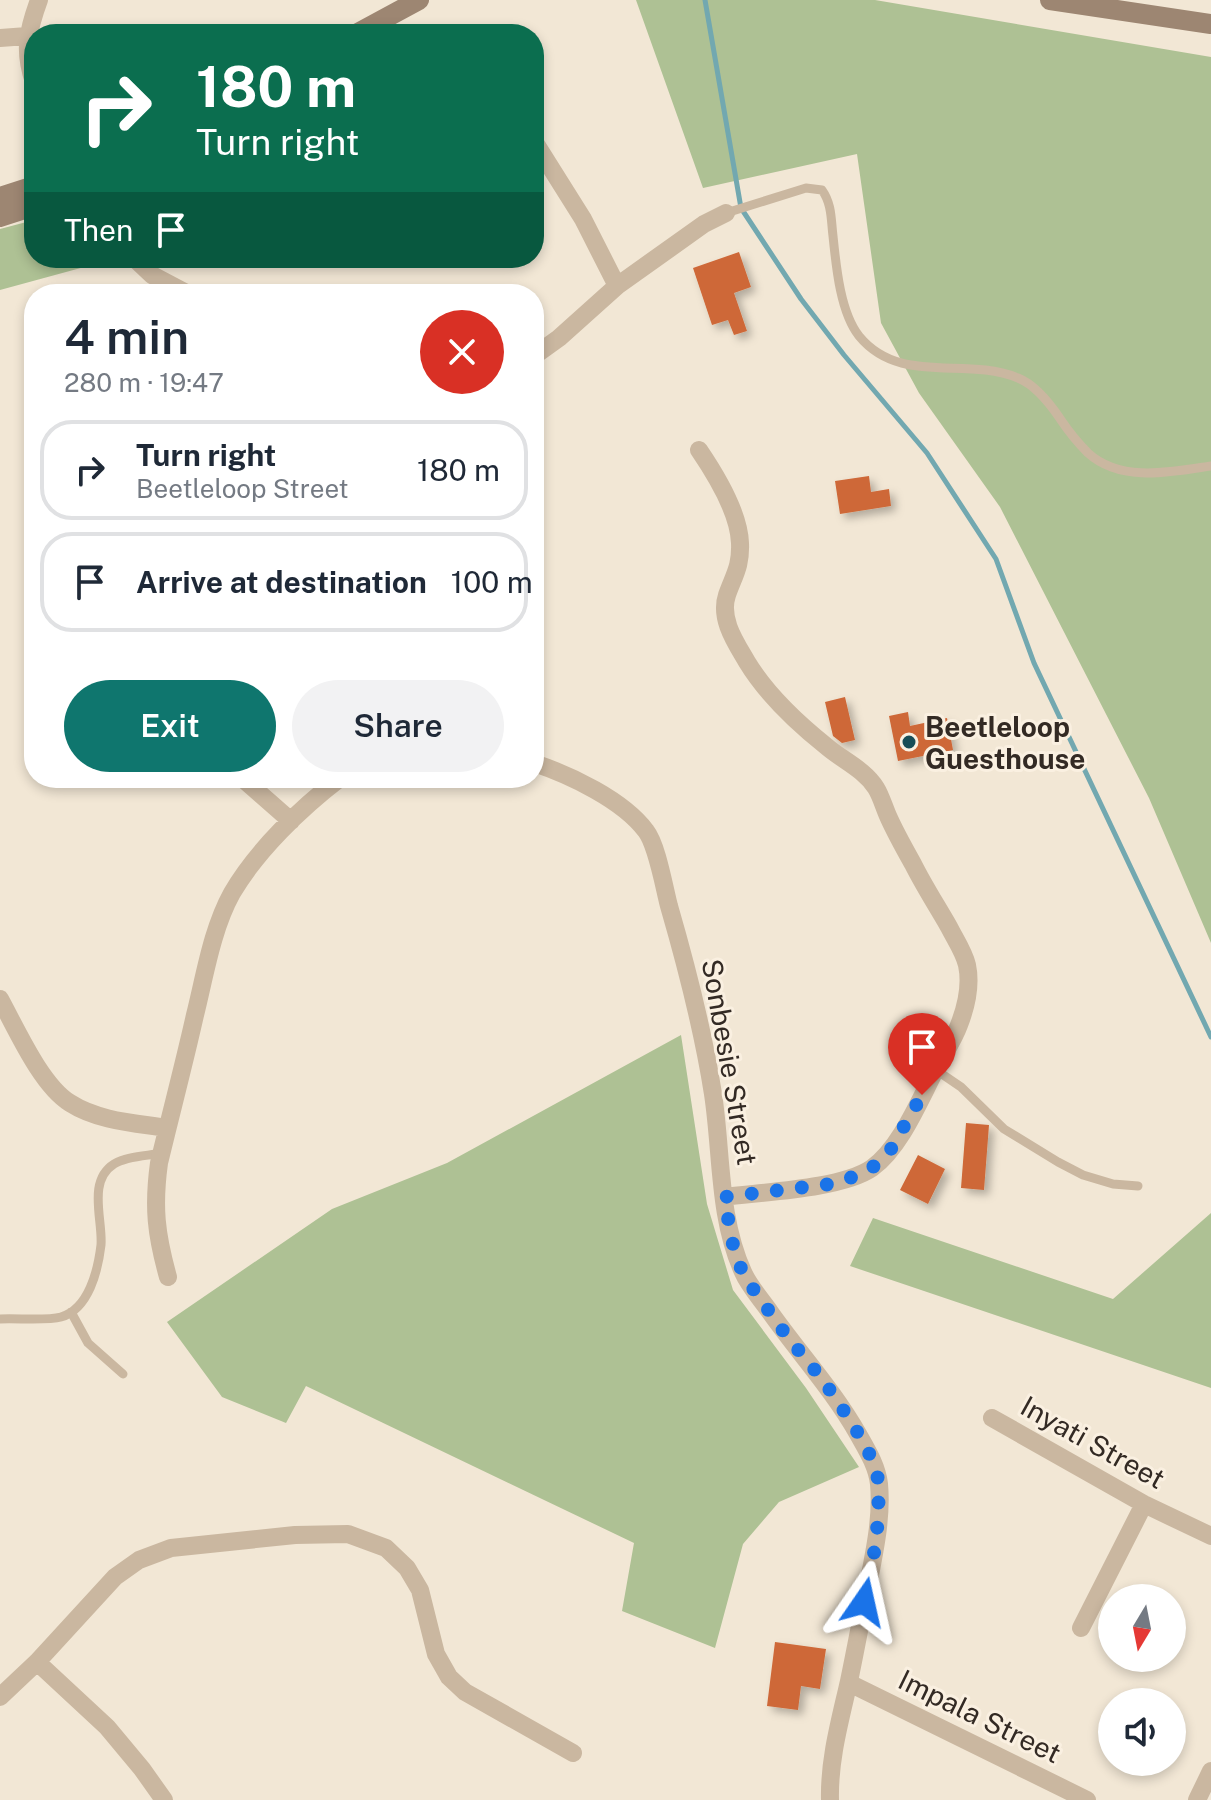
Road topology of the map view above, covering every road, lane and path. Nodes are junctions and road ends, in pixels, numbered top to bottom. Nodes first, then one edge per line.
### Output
1 (39, 0) edge
2 (419, 0) edge
3 (1050, 0) edge
4 (1148, 7) edge
5 (31, 24) edge
6 (375, 24) edge
7 (1211, 24) edge
8 (24, 36) edge
9 (0, 38) edge
10 (544, 157) edge
11 (24, 189) edge
12 (0, 197) edge
13 (24, 209) edge
14 (726, 213) joint
15 (0, 217) edge
16 (145, 268) edge
17 (169, 284) edge
18 (617, 286) junction
19 (544, 349) edge
20 (699, 450) dead end
21 (1211, 466) edge
22 (544, 766) edge
23 (253, 788) edge
24 (329, 788) edge
25 (291, 821) junction
26 (0, 999) edge
27 (936, 1070) junction
28 (167, 1128) junction
29 (162, 1153) junction
30 (1138, 1186) dead end
31 (724, 1197) junction
32 (168, 1277) dead end
33 (71, 1312) junction
34 (0, 1319) edge
35 (123, 1374) dead end
36 (992, 1418) dead end
37 (1144, 1504) junction
38 (1211, 1536) edge
39 (1081, 1628) dead end
40 (37, 1662) junction
41 (849, 1683) junction
42 (0, 1697) edge
43 (573, 1753) dead end
44 (1211, 1771) edge
45 (164, 1800) edge
46 (830, 1800) edge
47 (1087, 1800) edge
48 (1197, 1800) edge

1 - 5 street
2 - 6 main road
3 - 4 main road
4 - 7 main road
8 - 9 street
10 - 18 street
11 - 12 main road
13 - 15 main road
14 - 18 street
14 - 21 lane
16 - 17 street
18 - 19 street
20 - 27 street
22 - 31 street, Sonbesie Street
23 - 25 street
24 - 25 street
25 - 28 street
26 - 28 street
27 - 30 lane
27 - 31 street
28 - 29 street
29 - 32 street
29 - 33 lane
31 - 41 street, Sonbesie Street
33 - 34 lane
33 - 35 lane
36 - 37 street, Inyati Street
37 - 38 street, Inyati Street
37 - 39 street
40 - 42 street
40 - 43 street
40 - 45 street
41 - 46 street, Sonbesie Street
41 - 47 street, Impala Street
44 - 48 street

